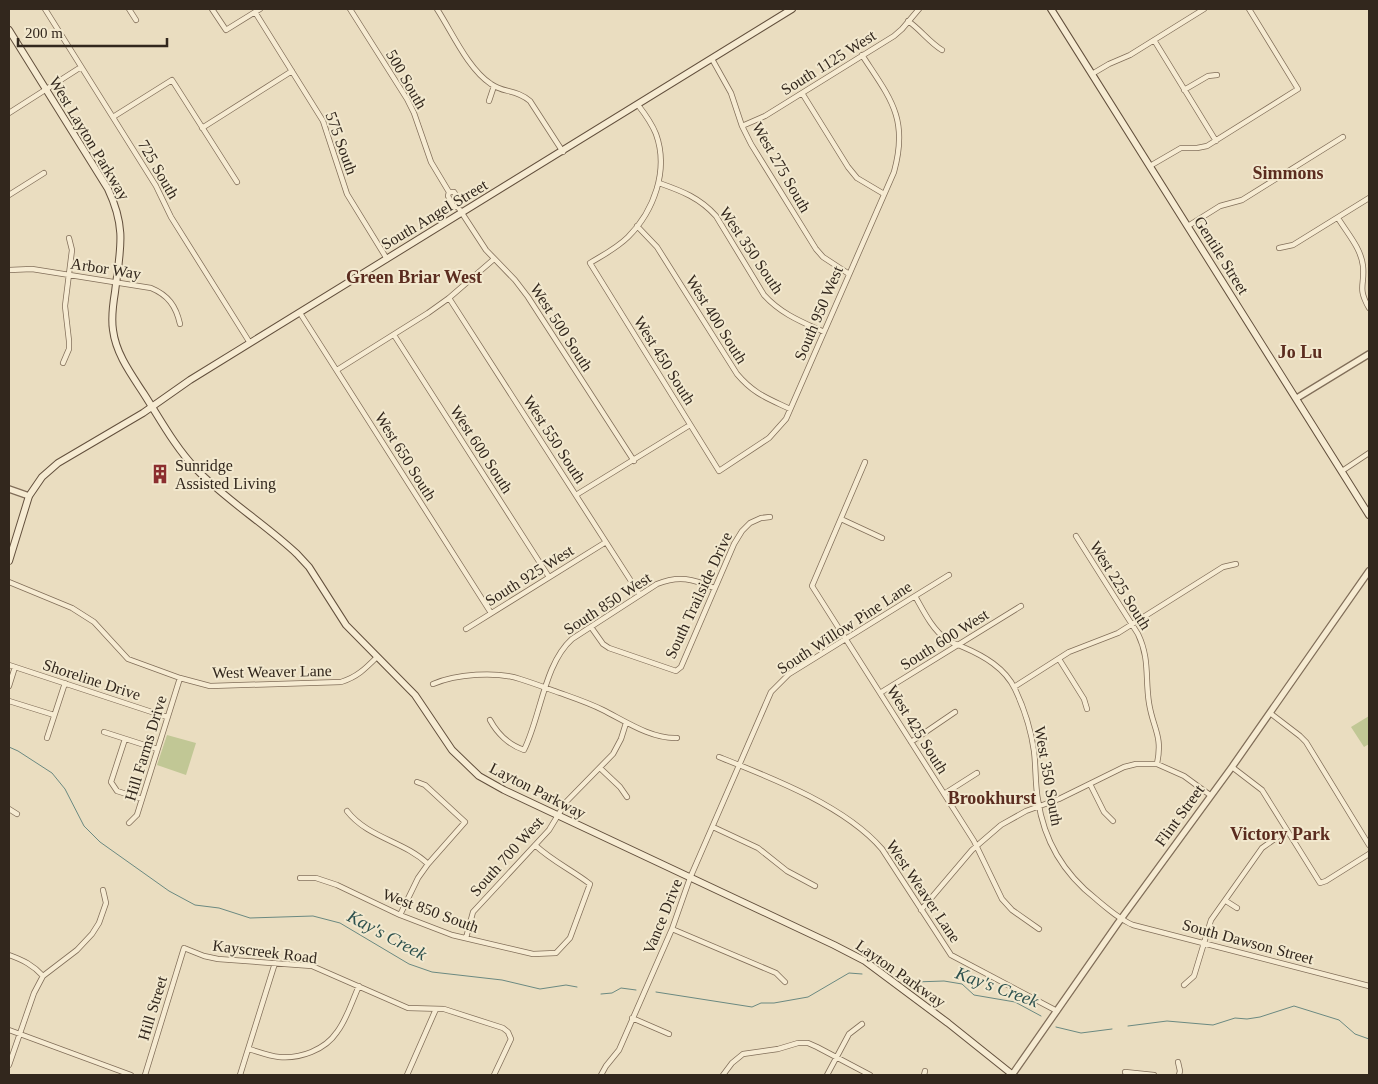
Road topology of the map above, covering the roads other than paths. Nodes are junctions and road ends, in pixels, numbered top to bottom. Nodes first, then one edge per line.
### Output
1 (45, 9) edge
2 (129, 9) edge
3 (212, 9) edge
4 (260, 9) edge
5 (350, 9) edge
6 (437, 9) edge
7 (792, 9) edge
8 (919, 9) edge
9 (1051, 9) edge
10 (1204, 9) edge
11 (1249, 9) edge
12 (255, 12) junction
13 (136, 20) dead end
14 (908, 21) junction
15 (9, 30) edge
16 (1154, 40) junction
17 (942, 50) dead end
18 (862, 55) junction
19 (712, 59) junction
20 (81, 67) junction
21 (292, 71) junction
22 (1092, 74) junction
23 (1217, 75) dead end
24 (494, 86) junction
25 (46, 90) junction
26 (1184, 90) junction
27 (802, 93) junction
28 (489, 102) dead end
29 (638, 104) junction
30 (9, 113) edge
31 (112, 117) junction
32 (742, 126) junction
33 (202, 128) junction
34 (1342, 137) dead end
35 (1216, 141) junction
36 (563, 152) junction
37 (1150, 166) junction
38 (44, 174) dead end
39 (236, 182) dead end
40 (659, 183) junction
41 (449, 192) junction
42 (884, 194) junction
43 (9, 195) edge
44 (1369, 198) edge
45 (460, 210) junction
46 (1338, 218) junction
47 (637, 226) junction
48 (1188, 226) junction
49 (69, 238) dead end
50 (1279, 248) dead end
51 (387, 259) junction
52 (494, 259) junction
53 (1369, 265) edge
54 (1363, 266) junction
55 (9, 270) edge
56 (849, 274) junction
57 (69, 275) junction
58 (116, 282) junction
59 (449, 298) junction
60 (1369, 308) edge
61 (300, 313) junction
62 (180, 324) dead end
63 (824, 332) junction
64 (394, 335) junction
65 (250, 343) junction
66 (1369, 354) edge
67 (63, 363) dead end
68 (337, 370) junction
69 (1296, 398) junction
70 (152, 406) junction
71 (790, 410) junction
72 (690, 425) junction
73 (1369, 453) edge
74 (634, 461) junction
75 (865, 462) dead end
76 (1342, 470) junction
77 (719, 471) joint
78 (9, 488) edge
79 (576, 495) junction
80 (29, 496) junction
81 (1369, 516) edge
82 (770, 517) dead end
83 (841, 519) junction
84 (1076, 536) dead end
85 (882, 538) dead end
86 (606, 542) junction
87 (1080, 544) junction
88 (1075, 547) dead end
89 (9, 561) edge
90 (1236, 564) dead end
91 (1369, 572) edge
92 (948, 575) dead end
93 (549, 577) junction
94 (9, 582) edge
95 (714, 588) junction
96 (640, 594) junction
97 (915, 596) junction
98 (1021, 606) dead end
99 (492, 613) junction
100 (1131, 624) junction
101 (591, 627) junction
102 (466, 629) dead end
103 (846, 638) junction
104 (958, 644) junction
105 (376, 656) junction
106 (1059, 659) junction
107 (9, 664) edge
108 (15, 666) junction
109 (180, 678) junction
110 (65, 683) junction
111 (433, 684) dead end
112 (9, 686) edge
113 (1014, 687) junction
114 (546, 688) junction
115 (880, 693) junction
116 (9, 701) edge
117 (1087, 709) dead end
118 (956, 712) dead end
119 (1270, 713) junction
120 (54, 715) junction
121 (167, 716) junction
122 (490, 720) dead end
123 (626, 723) junction
124 (104, 732) dead end
125 (47, 738) dead end
126 (677, 738) dead end
127 (125, 739) junction
128 (911, 742) junction
129 (157, 750) junction
130 (719, 757) dead end
131 (1157, 764) junction
132 (740, 765) junction
133 (1232, 767) junction
134 (600, 768) junction
135 (976, 773) dead end
136 (416, 782) dead end
137 (1090, 784) junction
138 (944, 794) junction
139 (1210, 795) junction
140 (627, 797) dead end
141 (142, 799) junction
142 (1039, 805) junction
143 (9, 808) edge
144 (347, 812) dead end
145 (17, 814) dead end
146 (557, 816) junction
147 (1113, 821) dead end
148 (129, 823) dead end
149 (713, 827) junction
150 (1286, 831) junction
151 (1369, 845) edge
152 (535, 846) junction
153 (976, 846) junction
154 (1369, 854) edge
155 (428, 864) junction
156 (300, 878) dead end
157 (690, 878) junction
158 (815, 886) dead end
159 (103, 890) dead end
160 (1226, 900) junction
161 (1237, 908) dead end
162 (921, 910) junction
163 (400, 915) junction
164 (1122, 919) junction
165 (1039, 928) dead end
166 (672, 929) junction
167 (466, 938) junction
168 (1203, 943) junction
169 (184, 948) joint
170 (9, 955) edge
171 (275, 963) junction
172 (43, 976) junction
173 (785, 982) dead end
174 (1184, 985) dead end
175 (359, 986) junction
176 (1369, 986) edge
177 (436, 1009) junction
178 (1057, 1011) junction
179 (632, 1018) junction
180 (862, 1024) dead end
181 (9, 1030) edge
182 (20, 1034) junction
183 (668, 1034) dead end
184 (249, 1049) junction
185 (836, 1057) junction
186 (1178, 1062) dead end
187 (9, 1065) edge
188 (1125, 1072) dead end
189 (601, 1074) edge
190 (131, 1075) edge
191 (145, 1075) edge
192 (240, 1075) edge
193 (407, 1075) edge
194 (494, 1075) edge
195 (723, 1075) edge
196 (827, 1075) edge
197 (870, 1075) edge
198 (1013, 1075) edge
199 (1154, 1075) edge
200 (1179, 1075) edge

1 - 20 street, 725 South
2 - 13 street
3 - 12 street
4 - 12 street
5 - 41 street, 500 South
6 - 24 street
7 - 19 main road, South Angel Street
8 - 14 street, South 1125 West
9 - 22 main road, Gentile Street
10 - 16 street
11 - 35 street
12 - 21 street, 575 South
14 - 17 street
14 - 18 street, South 1125 West
15 - 25 main road, West Layton Parkway
16 - 22 street
16 - 26 street
18 - 27 street, South 1125 West
18 - 42 street, South 950 West
19 - 29 main road, South Angel Street
19 - 32 street, West 275 South
20 - 25 street
20 - 31 street, 725 South
21 - 33 street
21 - 51 street, 575 South
22 - 37 main road, Gentile Street
23 - 26 street
24 - 28 street
24 - 36 street
25 - 30 street
25 - 58 main road, West Layton Parkway
26 - 35 street
27 - 32 street, South 1125 West
27 - 42 street
29 - 36 main road, South Angel Street
29 - 40 street
31 - 33 street
31 - 65 street, 725 South
32 - 56 street, West 275 South
33 - 39 street
34 - 48 street
35 - 37 street
36 - 45 main road, South Angel Street
37 - 48 main road, Gentile Street
38 - 43 street
40 - 47 street
40 - 63 street, West 350 South
41 - 45 street, 500 South
41 - 45 street, 500 South
42 - 56 street, South 950 West
44 - 46 street
45 - 51 main road, South Angel Street
45 - 52 street, West 500 South
46 - 50 street
46 - 54 street
47 - 71 street, West 400 South
47 - 72 street, West 450 South
48 - 69 main road, Gentile Street
49 - 57 street
51 - 61 main road, South Angel Street
52 - 59 street
52 - 74 street, West 500 South
53 - 54 street
54 - 60 street
55 - 57 street, Arbor Way
56 - 63 street, South 950 West
57 - 58 street, Arbor Way
57 - 67 street
58 - 62 street, Arbor Way
58 - 70 main road, West Layton Parkway
59 - 64 street
59 - 79 street, West 550 South
61 - 65 main road, South Angel Street
61 - 68 street, West 650 South
63 - 71 street, South 950 West
64 - 68 street
64 - 93 street, West 600 South
65 - 70 main road, South Angel Street
66 - 69 street
68 - 99 street, West 650 South
69 - 76 main road, Gentile Street
70 - 80 main road, South Angel Street
70 - 105 main road, Layton Parkway
71 - 77 street, South 950 West
72 - 74 street
72 - 77 street, West 450 South
73 - 76 street
74 - 79 street
75 - 83 street
76 - 81 main road, Gentile Street
78 - 80 street
79 - 86 street, West 550 South
80 - 89 main road, South Angel Street
82 - 95 street, South Trailside Drive
83 - 85 street
83 - 103 street, West 425 South
84 - 87 street, West 225 South
86 - 93 street, South 925 West
86 - 96 street, West 550 South
87 - 88 street
87 - 100 street, West 225 South
90 - 100 street
91 - 119 street, Flint Street
92 - 97 street, South Willow Pine Lane
93 - 99 street, South 925 West
94 - 109 street, West Weaver Lane
95 - 96 street, South 850 West
95 - 101 street, South Trailside Drive
96 - 101 street, South 850 West
97 - 103 street, South Willow Pine Lane
97 - 104 street, West 350 South
98 - 104 street, South 600 West
99 - 102 street, South 925 West
100 - 106 street
100 - 131 street, West 225 South
101 - 114 street, South 850 West
103 - 115 street, West 425 South
103 - 132 street, South Willow Pine Lane
104 - 113 street, West 350 South
104 - 115 street, South 600 West
105 - 109 street, West Weaver Lane
105 - 146 main road, Layton Parkway
106 - 113 street
106 - 117 street
107 - 108 street, Shoreline Drive
108 - 110 street, Shoreline Drive
108 - 112 street
109 - 121 street, Hill Farms Drive
110 - 120 street
110 - 121 street, Shoreline Drive
111 - 114 street
113 - 142 street, West 350 South
114 - 122 street, South 850 West
114 - 123 street
115 - 128 street, West 425 South
116 - 120 street
118 - 128 street
119 - 133 street, Flint Street
119 - 151 street
120 - 125 street
121 - 129 street, Hill Farms Drive
123 - 126 street
123 - 134 street, South 700 West
124 - 127 street
127 - 129 street
127 - 141 street
128 - 138 street, West 425 South
129 - 141 street, Hill Farms Drive
130 - 132 street, West Weaver Lane
131 - 137 street
131 - 139 street
132 - 149 street, Vance Drive
132 - 162 street, West Weaver Lane
133 - 139 street, Flint Street
133 - 150 street
134 - 140 street
134 - 146 street, South 700 West
135 - 138 street
136 - 155 street
137 - 142 street
137 - 147 street
138 - 153 street, West 425 South
139 - 164 street, Flint Street
141 - 148 street, Hill Farms Drive
142 - 153 street
142 - 164 street, West 350 South
143 - 145 street
144 - 155 street
146 - 152 street, South 700 West
146 - 157 main road, Layton Parkway
149 - 157 street, Vance Drive
149 - 158 street
150 - 154 street
150 - 160 street
152 - 167 street, South 700 West
152 - 167 street, West 850 South
153 - 162 street
153 - 165 street, West 425 South
155 - 163 street
156 - 163 street, West 850 South
157 - 166 street, Vance Drive
157 - 198 main road, Layton Parkway
159 - 172 street
160 - 161 street
160 - 168 street
162 - 178 street, West Weaver Lane
163 - 167 street, West 850 South
164 - 168 street, South Dawson Street
164 - 178 street, Flint Street
166 - 173 street
166 - 179 street, Vance Drive
168 - 174 street
168 - 176 street, South Dawson Street
169 - 171 street, Kayscreek Road
169 - 191 street, Hill Street
170 - 172 street
171 - 175 street, Kayscreek Road
171 - 184 street
172 - 182 street
175 - 177 street, Kayscreek Road
175 - 184 street
177 - 193 street
177 - 194 street, Kayscreek Road
178 - 198 street, Flint Street
179 - 183 street
179 - 189 street, Vance Drive
180 - 185 street
181 - 182 street
182 - 187 street
182 - 190 street
184 - 192 street
185 - 195 street
185 - 196 street
185 - 197 street
186 - 200 street
188 - 199 street

